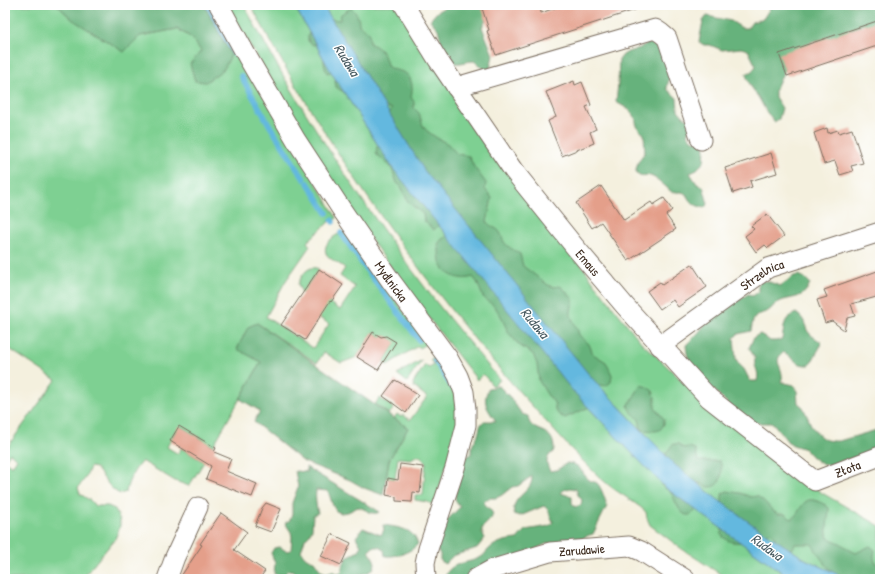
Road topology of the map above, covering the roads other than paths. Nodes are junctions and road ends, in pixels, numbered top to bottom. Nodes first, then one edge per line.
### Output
1 (219, 5) edge
2 (404, 5) edge
3 (456, 87) junction
4 (701, 140) dead end
5 (880, 232) edge
6 (660, 346) junction
7 (880, 456) edge
8 (815, 481) joint
9 (198, 507) dead end
10 (167, 579) edge
11 (426, 579) edge
12 (475, 579) edge
13 (685, 579) edge

1 - 11 street, Mydlnicka
2 - 3 street, Emaus
3 - 4 street
3 - 6 street, Emaus
5 - 6 street, Strzelnica
6 - 8 street, Emaus
7 - 8 street, Złota
9 - 10 street
12 - 13 street, Zarudawie

